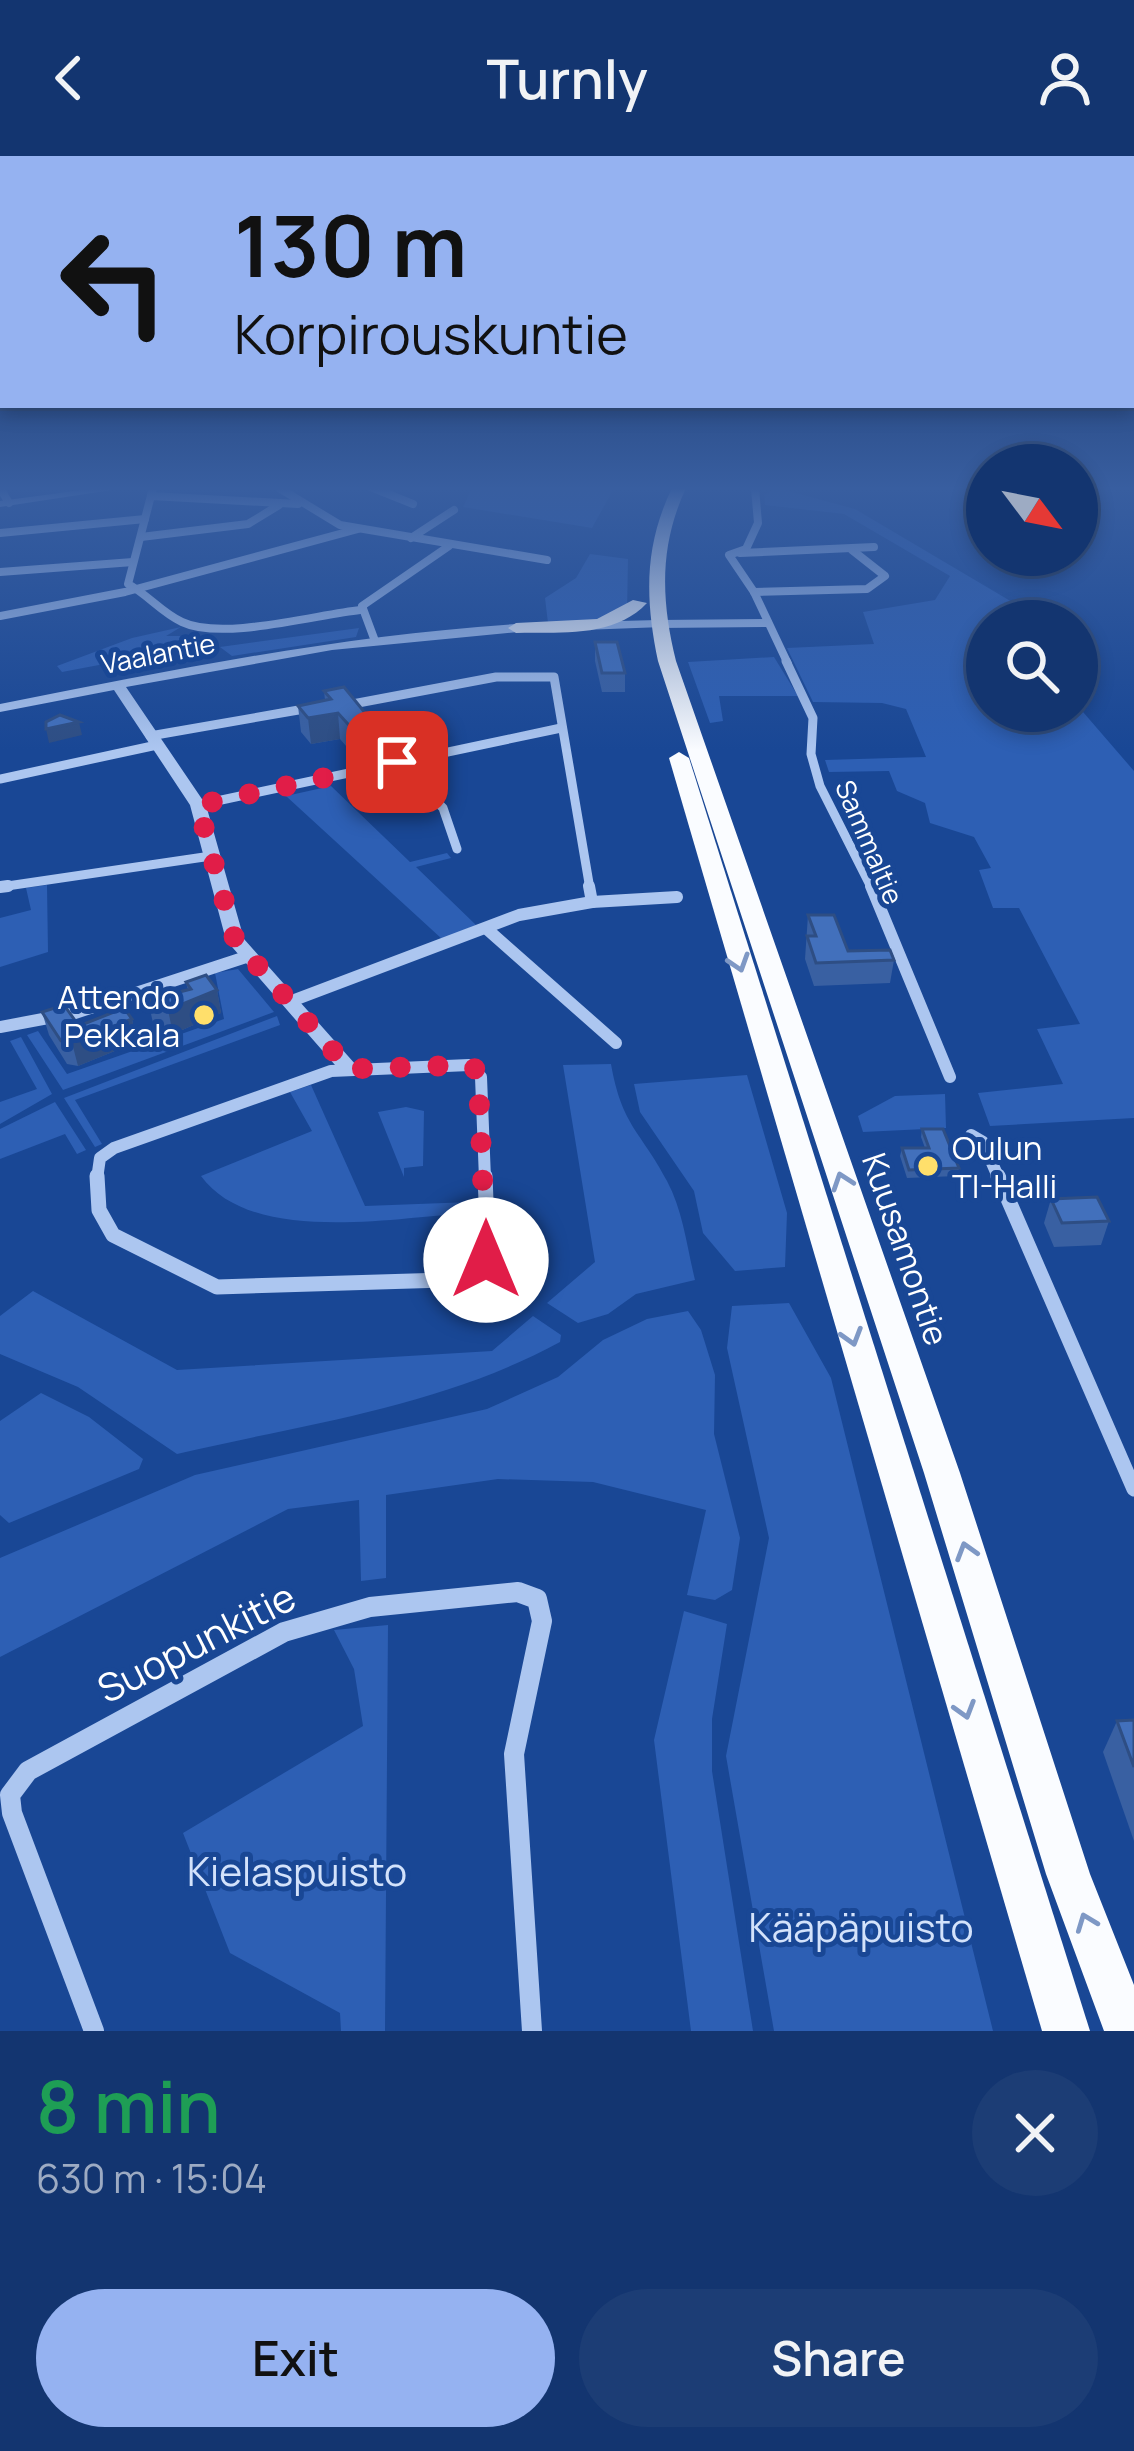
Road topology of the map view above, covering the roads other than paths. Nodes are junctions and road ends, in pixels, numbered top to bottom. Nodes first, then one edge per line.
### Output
1 (130, 576) edge
2 (184, 576) edge
3 (403, 576) edge
4 (649, 576) edge
5 (655, 576) edge
6 (742, 576) edge
7 (884, 576) edge
8 (137, 588) junction
9 (754, 592) junction
10 (360, 610) junction
11 (0, 616) edge
12 (654, 623) junction
13 (768, 623) junction
14 (516, 628) joint
15 (397, 638) junction
16 (375, 641) junction
17 (118, 685) junction
18 (0, 708) edge
19 (561, 728) junction
20 (153, 741) junction
21 (397, 762) junction
22 (0, 778) edge
23 (198, 805) junction
24 (458, 849) dead end
25 (211, 856) junction
26 (0, 887) edge
27 (676, 898) dead end
28 (592, 902) junction
29 (488, 930) junction
30 (249, 956) junction
31 (289, 1002) junction
32 (0, 1027) edge
33 (616, 1043) dead end
34 (349, 1069) junction
35 (950, 1077) dead end
36 (970, 1135) dead end
37 (1134, 1489) edge
38 (94, 2031) edge
39 (532, 2031) edge
40 (1066, 2031) edge
41 (1128, 2031) edge

1 - 8 street
2 - 8 street
3 - 10 street
4 - 12 highway, Kuusamontie
5 - 12 highway, Kuusamontie
6 - 9 street, Sammaltie
7 - 9 street
8 - 10 street
8 - 11 street
9 - 13 street, Sammaltie
10 - 16 street
12 - 13 street
12 - 14 highway
12 - 15 street, Vaalantie
12 -> 40 highway, Kuusamontie
41 -> 12 highway, Kuusamontie
13 - 35 street, Sammaltie
14 - 15 street, Vaalantie
15 - 16 street, Vaalantie
16 - 17 street, Vaalantie
17 - 18 street, Vaalantie
17 - 20 street
19 - 20 street
19 - 21 street
19 - 28 street
20 - 22 street
20 - 23 street
21 - 23 street
21 - 24 street
23 - 25 street
25 - 26 street
25 - 30 street
27 - 28 street
28 - 29 street
29 - 31 street
29 - 33 street
30 - 31 street
30 - 32 street
31 - 34 street
34 - 34 street
36 - 37 street
38 - 39 street, Suopunkitie

